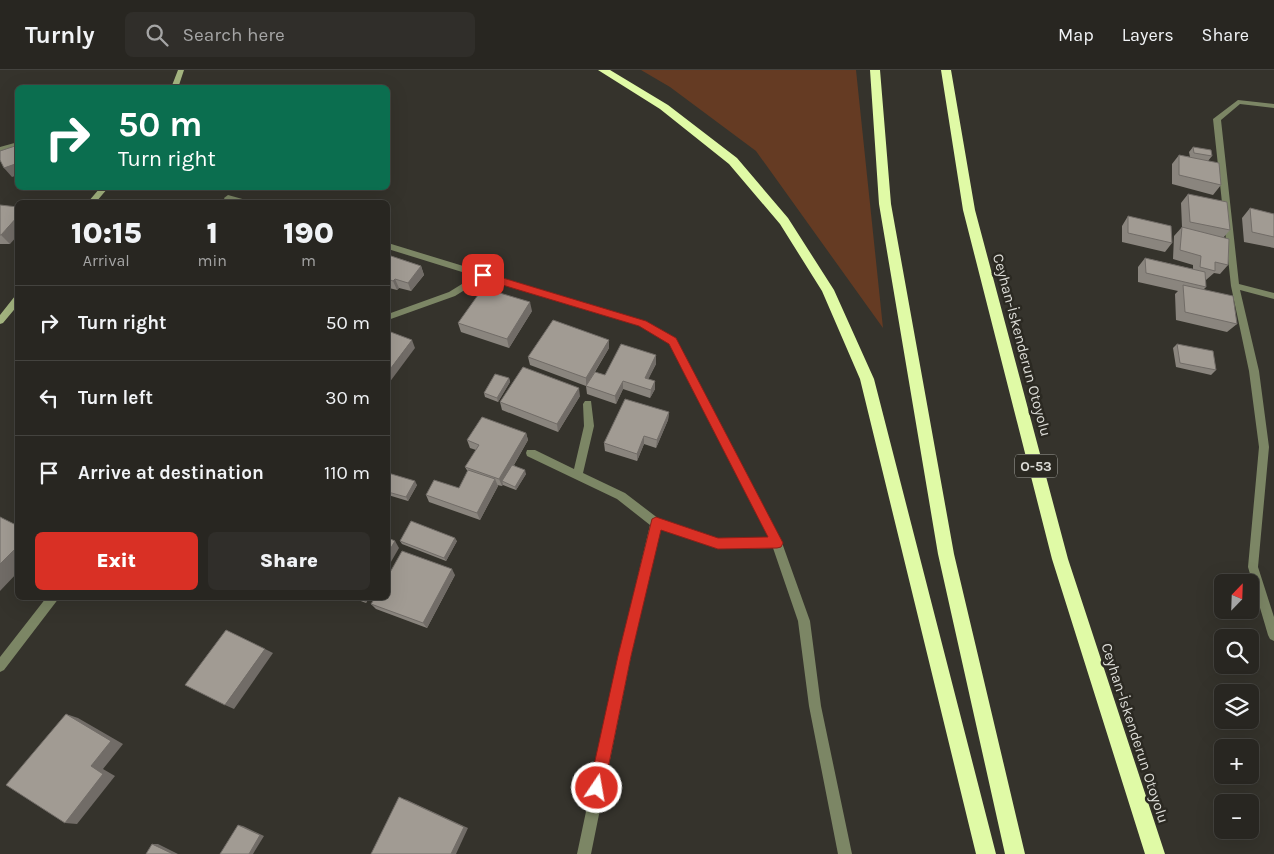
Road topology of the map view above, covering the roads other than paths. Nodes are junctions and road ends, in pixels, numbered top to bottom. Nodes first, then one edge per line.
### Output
1 (181, 70) edge
2 (603, 70) edge
3 (875, 70) edge
4 (946, 70) edge
5 (175, 85) edge
6 (1274, 106) edge
7 (15, 145) edge
8 (0, 149) edge
9 (102, 190) edge
10 (228, 198) dead end
11 (94, 200) edge
12 (236, 200) edge
13 (390, 247) edge
14 (483, 275) junction
15 (1235, 286) junction
16 (1274, 296) edge
17 (15, 302) edge
18 (390, 316) edge
19 (0, 321) edge
20 (588, 404) dead end
21 (531, 453) dead end
22 (577, 476) junction
23 (656, 523) junction
24 (777, 543) junction
25 (51, 600) edge
26 (1270, 611) edge
27 (1274, 635) edge
28 (0, 666) edge
29 (584, 854) edge
30 (845, 854) edge
31 (986, 854) edge
32 (1015, 854) edge
33 (1155, 854) edge

1 - 5 street
2 - 31 highway
3 - 32 highway
4 - 33 highway, Ceyhan-İskenderun Otoyolu / O-53
6 - 15 street
7 - 8 street
9 - 11 street
10 - 12 street
13 - 14 street
14 - 18 street
14 - 24 street
15 - 16 street
15 - 26 street
17 - 19 street
20 - 22 street
21 - 22 street
22 - 23 street
23 - 24 street
23 - 29 street
24 - 30 street
25 - 28 street
26 - 27 street

